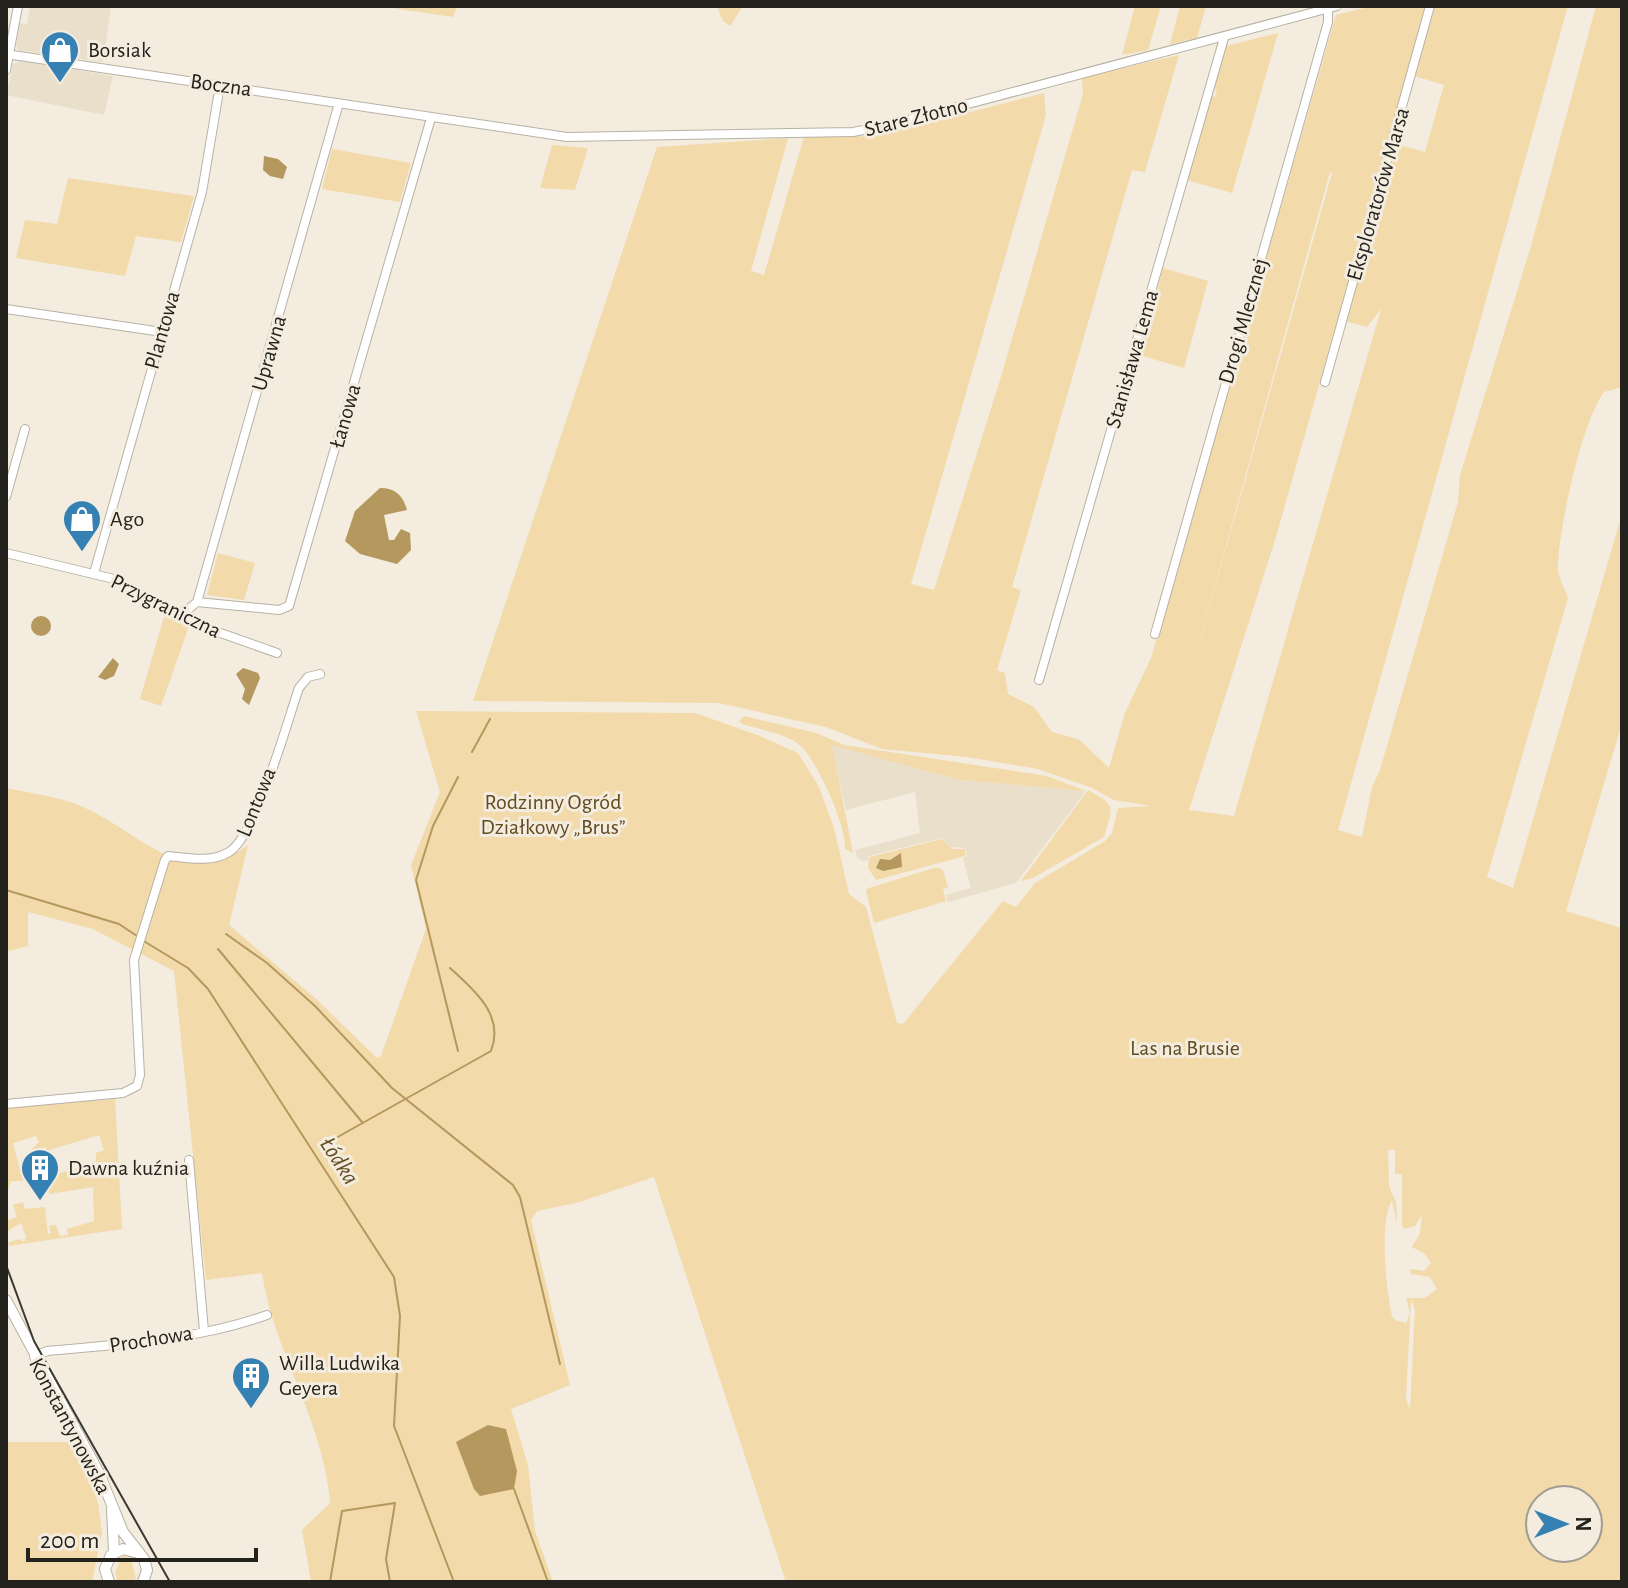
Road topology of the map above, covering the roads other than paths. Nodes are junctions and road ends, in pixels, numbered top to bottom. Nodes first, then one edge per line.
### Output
1 (18, 6) edge
2 (1430, 6) edge
3 (1333, 7) edge
4 (1224, 38) junction
5 (8, 54) edge
6 (6, 70) edge
7 (220, 85) junction
8 (339, 103) junction
9 (433, 118) junction
10 (6, 309) edge
11 (162, 332) junction
12 (1325, 382) dead end
13 (25, 429) dead end
14 (6, 497) edge
15 (6, 553) edge
16 (94, 573) junction
17 (197, 602) junction
18 (184, 613) junction
19 (1155, 634) dead end
20 (277, 653) dead end
21 (320, 674) dead end
22 (1039, 680) dead end
23 (6, 1104) edge
24 (189, 1160) dead end
25 (6, 1300) edge
26 (267, 1315) dead end
27 (204, 1331) junction
28 (34, 1357) junction
29 (112, 1509) junction
30 (114, 1552) junction
31 (139, 1554) junction
32 (106, 1579) edge
33 (145, 1580) edge

1 - 5 street
2 - 12 street, Eksploratorów Marsa
3 - 4 street, Stare Złotno
3 - 19 street, Drogi Mlecznej
4 - 9 street, Stare Złotno
4 - 22 street, Stanisława Lema
5 - 6 street
5 - 7 street, Boczna
7 - 8 street, Boczna
7 - 11 street, Plantowa
8 - 9 street, Boczna
8 - 17 street, Uprawna
9 - 17 street, Łanowa
10 - 11 street
11 - 16 street, Plantowa
13 - 14 street
15 - 16 street, Przygraniczna
16 - 18 street, Przygraniczna
17 - 18 street
18 - 20 street, Przygraniczna
21 - 23 street, Lontowa
24 - 27 street
25 - 28 main road, Konstantynowska
26 - 27 street, Prochowa
27 - 28 street, Prochowa
28 - 29 main road, Konstantynowska
29 - 30 main road, Konstantynowska
29 - 31 main road, Konstantynowska
30 - 31 main road
30 - 32 main road
31 - 33 main road, Konstantynowska

